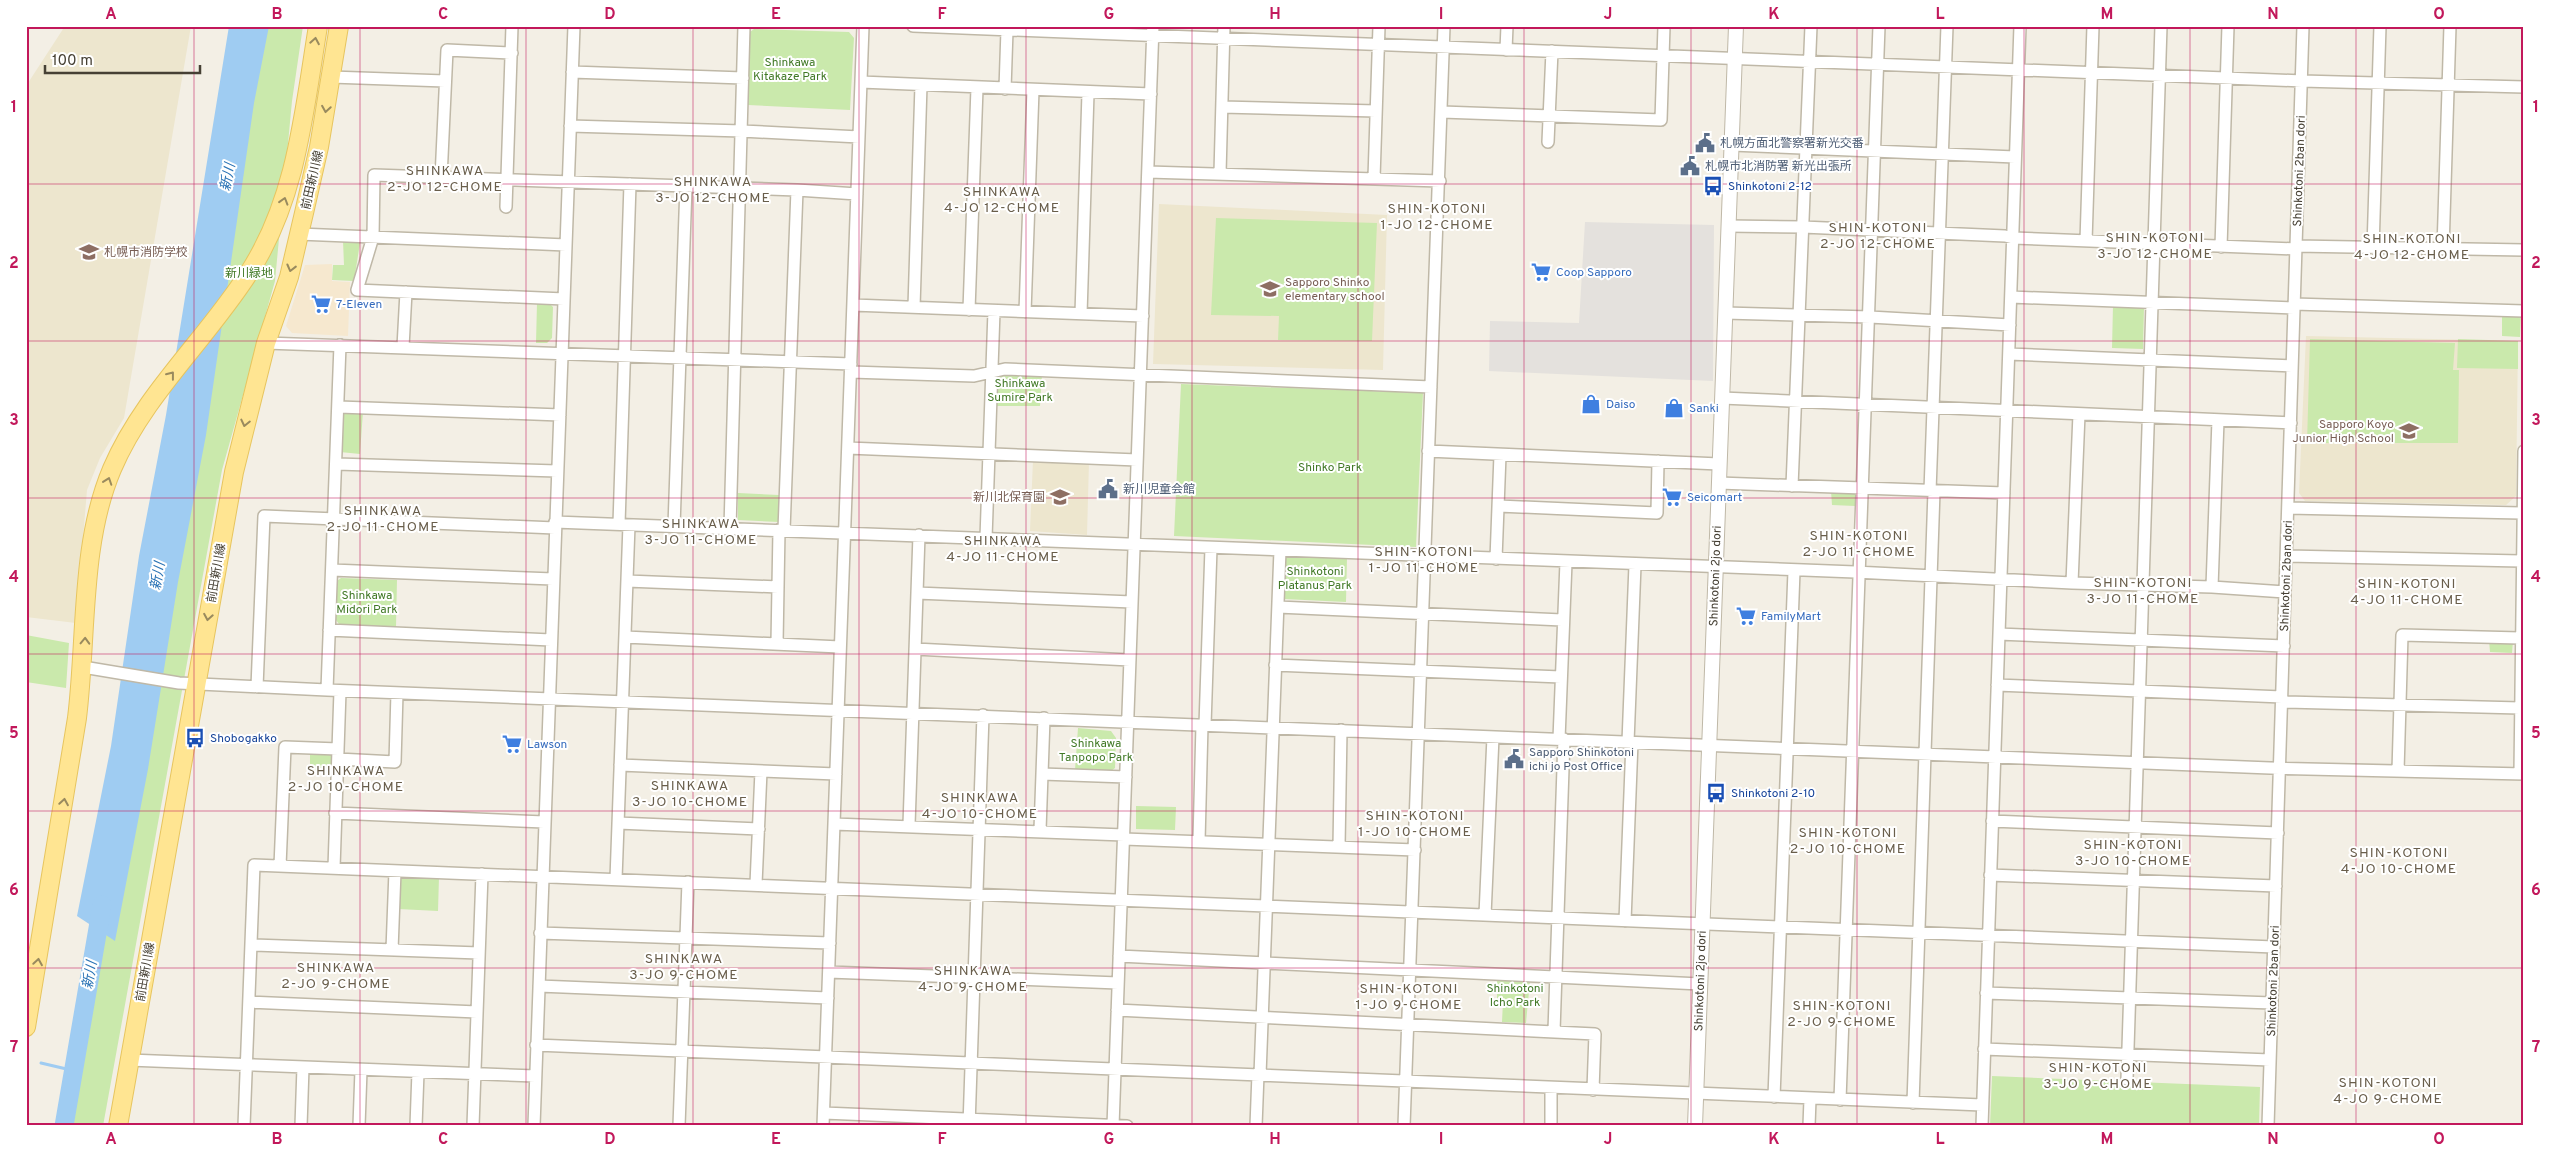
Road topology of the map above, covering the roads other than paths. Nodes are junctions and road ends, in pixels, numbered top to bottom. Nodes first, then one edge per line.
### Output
1 (318, 26) edge
2 (339, 26) edge
3 (512, 26) edge
4 (574, 26) edge
5 (744, 26) edge
6 (863, 26) edge
7 (913, 26) edge
8 (924, 26) edge
9 (1224, 26) edge
10 (1379, 26) edge
11 (1444, 26) edge
12 (1507, 26) edge
13 (1664, 26) edge
14 (1736, 26) edge
15 (1811, 26) edge
16 (1880, 26) edge
17 (1947, 26) edge
18 (2020, 26) edge
19 (2093, 26) edge
20 (2161, 26) edge
21 (2228, 26) edge
22 (2303, 26) edge
23 (2380, 26) edge
24 (2450, 26) edge
25 (1007, 30) junction
26 (1090, 30) edge
27 (1153, 31) edge
28 (1223, 39) junction
29 (1378, 45) junction
30 (1444, 47) junction
31 (1506, 50) junction
32 (1552, 51) junction
33 (512, 53) junction
34 (1663, 56) junction
35 (1735, 58) junction
36 (1810, 61) junction
37 (1878, 64) junction
38 (1945, 67) junction
39 (2018, 70) junction
40 (572, 72) junction
41 (2091, 73) junction
42 (2159, 76) junction
43 (331, 77) junction
44 (743, 78) junction
45 (2226, 78) junction
46 (445, 81) junction
47 (2302, 81) junction
48 (861, 82) junction
49 (2378, 83) junction
50 (921, 85) junction
51 (2448, 85) junction
52 (2524, 87) edge
53 (977, 88) junction
54 (1005, 89) junction
55 (1033, 90) junction
56 (1088, 93) junction
57 (1151, 94) junction
58 (1222, 107) junction
59 (1376, 111) junction
60 (1442, 112) junction
61 (1550, 116) junction
62 (570, 126) junction
63 (742, 131) junction
64 (859, 137) junction
65 (1548, 142) dead end
66 (1732, 145) junction
67 (1806, 147) junction
68 (1875, 150) junction
69 (1942, 152) junction
70 (2015, 157) junction
71 (1148, 172) junction
72 (1220, 173) junction
73 (441, 178) junction
74 (1374, 178) junction
75 (507, 180) junction
76 (1440, 181) junction
77 (568, 183) junction
78 (630, 184) junction
79 (686, 186) junction
80 (741, 189) junction
81 (797, 190) junction
82 (857, 194) junction
83 (506, 207) dead end
84 (1728, 226) junction
85 (1803, 226) junction
86 (1872, 229) junction
87 (1939, 232) junction
88 (299, 234) junction
89 (373, 237) junction
90 (2013, 238) junction
91 (2086, 241) junction
92 (2153, 244) junction
93 (566, 245) junction
94 (2221, 246) junction
95 (2296, 248) junction
96 (2373, 248) junction
97 (2442, 249) junction
98 (2524, 250) edge
99 (406, 292) junction
100 (2011, 297) junction
101 (564, 299) junction
102 (2152, 302) junction
103 (853, 304) junction
104 (2294, 306) junction
105 (914, 307) junction
106 (969, 310) junction
107 (994, 311) junction
108 (2524, 311) edge
109 (1025, 312) junction
110 (1725, 313) junction
111 (1081, 314) junction
112 (1143, 316) junction
113 (1800, 316) junction
114 (1870, 317) junction
115 (1936, 320) junction
116 (2010, 325) junction
117 (266, 343) junction
118 (340, 345) junction
119 (403, 347) junction
120 (562, 353) junction
121 (2009, 354) junction
122 (624, 355) junction
123 (680, 357) junction
124 (735, 359) junction
125 (2150, 360) junction
126 (791, 362) junction
127 (2292, 366) junction
128 (851, 368) junction
129 (992, 372) junction
130 (1140, 375) junction
131 (1431, 386) junction
132 (1722, 398) junction
133 (1796, 401) junction
134 (1866, 404) junction
135 (1933, 406) junction
136 (339, 407) junction
137 (2007, 410) junction
138 (2079, 414) junction
139 (560, 415) junction
140 (2148, 417) junction
141 (2218, 420) junction
142 (2291, 423) junction
143 (848, 448) junction
144 (1428, 451) junction
145 (2524, 451) edge
146 (989, 453) junction
147 (1500, 455) junction
148 (1137, 460) junction
149 (1658, 461) junction
150 (337, 464) junction
151 (1719, 464) junction
152 (557, 471) junction
153 (1719, 483) junction
154 (1792, 486) junction
155 (1863, 489) junction
156 (1932, 491) junction
157 (2004, 493) junction
158 (1498, 506) junction
159 (2288, 508) junction
160 (2521, 513) junction
161 (334, 518) junction
162 (624, 524) junction
163 (555, 525) junction
164 (674, 526) junction
165 (730, 528) junction
166 (782, 530) junction
167 (845, 533) junction
168 (919, 535) junction
169 (986, 538) junction
170 (1134, 544) junction
171 (1211, 548) junction
172 (1280, 550) junction
173 (1425, 556) junction
174 (2286, 556) junction
175 (1496, 559) junction
176 (2521, 561) junction
177 (1566, 562) junction
178 (1635, 565) junction
179 (1716, 568) junction
180 (332, 570) junction
181 (1794, 571) junction
182 (1861, 573) junction
183 (1931, 576) junction
184 (553, 579) junction
185 (2001, 580) junction
186 (627, 581) junction
187 (2072, 583) junction
188 (2142, 584) junction
189 (778, 587) junction
190 (2212, 587) junction
191 (2285, 592) junction
192 (917, 593) junction
193 (1132, 602) junction
194 (1278, 607) junction
195 (1423, 613) junction
196 (1562, 620) junction
197 (329, 630) junction
198 (1999, 634) junction
199 (625, 637) junction
200 (2141, 638) junction
201 (2520, 638) junction
202 (551, 640) junction
203 (777, 643) junction
204 (2284, 646) junction
205 (840, 647) junction
206 (915, 649) junction
207 (1130, 660) junction
208 (1275, 665) junction
209 (83, 667) junction
210 (1421, 671) junction
211 (1560, 677) junction
212 (187, 683) junction
213 (1997, 685) junction
214 (257, 686) junction
215 (2139, 689) junction
216 (327, 690) junction
217 (340, 691) junction
218 (397, 693) junction
219 (548, 699) junction
220 (2282, 699) junction
221 (623, 702) junction
222 (2400, 707) junction
223 (2520, 708) junction
224 (838, 710) junction
225 (912, 713) junction
226 (983, 716) junction
227 (1044, 718) junction
228 (1128, 721) junction
229 (1203, 725) junction
230 (1273, 728) junction
231 (1341, 730) junction
232 (1418, 734) junction
233 (1493, 736) junction
234 (1561, 739) junction
235 (1630, 742) junction
236 (1709, 745) junction
237 (1786, 748) junction
238 (1854, 751) junction
239 (338, 754) junction
240 (1927, 754) junction
241 (1994, 757) junction
242 (2137, 763) junction
243 (620, 765) junction
244 (2280, 768) junction
245 (761, 771) junction
246 (2398, 771) junction
247 (836, 774) junction
248 (1042, 774) junction
249 (2522, 774) edge
250 (1126, 777) junction
251 (335, 813) junction
252 (1992, 821) junction
253 (544, 822) junction
254 (618, 823) junction
255 (834, 824) junction
256 (909, 825) junction
257 (2135, 826) junction
258 (759, 828) junction
259 (979, 828) junction
260 (1040, 830) junction
261 (2278, 833) junction
262 (1124, 837) junction
263 (1199, 841) junction
264 (1269, 843) junction
265 (1340, 847) junction
266 (1415, 850) junction
267 (280, 866) junction
268 (334, 868) junction
269 (395, 871) junction
270 (482, 874) junction
271 (1990, 875) junction
272 (542, 876) junction
273 (616, 879) junction
274 (2133, 880) junction
275 (688, 882) junction
276 (756, 884) junction
277 (2276, 886) junction
278 (832, 888) junction
279 (976, 893) junction
280 (1121, 899) junction
281 (1266, 906) junction
282 (1412, 912) junction
283 (1485, 915) junction
284 (1558, 918) junction
285 (1625, 921) junction
286 (1702, 925) junction
287 (1780, 928) junction
288 (1848, 930) junction
289 (540, 933) junction
290 (1920, 933) junction
291 (686, 936) junction
292 (1988, 936) junction
293 (2132, 941) junction
294 (830, 943) junction
295 (251, 944) junction
296 (2274, 947) junction
297 (392, 950) junction
298 (479, 953) junction
299 (1119, 956) junction
300 (1264, 962) junction
301 (1410, 970) junction
302 (829, 972) junction
303 (1557, 976) junction
304 (974, 977) junction
305 (1118, 983) junction
306 (1700, 984) junction
307 (539, 986) junction
308 (684, 992) junction
309 (1986, 993) junction
310 (828, 998) junction
311 (2130, 999) junction
312 (249, 1002) junction
313 (2272, 1003) junction
314 (1117, 1010) junction
315 (477, 1012) junction
316 (1262, 1017) junction
317 (1408, 1024) junction
318 (26, 1027) edge
319 (1554, 1031) junction
320 (536, 1045) junction
321 (1984, 1048) junction
322 (681, 1051) junction
323 (2128, 1054) junction
324 (826, 1056) junction
325 (129, 1060) junction
326 (2270, 1060) junction
327 (971, 1062) junction
328 (246, 1065) junction
329 (303, 1067) junction
330 (1115, 1068) junction
331 (361, 1070) junction
332 (418, 1072) junction
333 (475, 1074) junction
334 (1259, 1074) junction
335 (535, 1076) junction
336 (2127, 1079) dead end
337 (1405, 1081) junction
338 (1551, 1088) junction
339 (1593, 1090) junction
340 (1696, 1095) junction
341 (1774, 1097) junction
342 (1810, 1099) junction
343 (1840, 1100) junction
344 (1913, 1103) junction
345 (1982, 1105) junction
346 (824, 1113) junction
347 (969, 1123) edge
348 (1113, 1125) edge
349 (118, 1126) edge
350 (244, 1126) edge
351 (301, 1126) edge
352 (359, 1126) edge
353 (416, 1126) edge
354 (473, 1126) edge
355 (534, 1126) edge
356 (679, 1126) edge
357 (823, 1126) edge
358 (1127, 1126) edge
359 (1256, 1126) edge
360 (1404, 1126) edge
361 (1551, 1126) edge
362 (1695, 1126) edge
363 (1809, 1126) edge
364 (1982, 1126) edge
365 (2268, 1126) edge

209 -> 1 main road, 前田新川線
2 - 43 main road, 前田新川線
3 - 33 street
4 - 40 street
5 - 44 street
6 - 48 street
7 - 8 street
8 - 25 street
9 - 28 street
10 - 29 street
11 - 30 street
12 - 31 street
13 - 34 street
14 - 35 street, Shinkotoni 2jo dori
15 - 36 street
16 - 37 street
17 - 38 street
18 - 39 street
19 - 41 street
20 - 42 street
21 - 45 street
22 - 47 street, Shinkotoni 2ban dori
23 - 49 street
24 - 51 street
25 - 26 street
25 - 54 street
26 - 27 street
27 - 28 street
27 - 57 street
28 - 29 street
28 - 58 street
29 - 30 street
29 - 59 street
30 - 31 street
30 - 60 street
31 - 32 street
32 - 34 street
32 - 61 street
33 - 46 street
33 - 75 street
34 - 35 street
34 - 61 street
35 - 36 street
35 - 66 street, Shinkotoni 2jo dori
36 - 37 street
36 - 67 street
37 - 38 street
37 - 68 street
38 - 39 street
38 - 69 street
39 - 41 street
39 - 70 street
40 - 44 street
40 - 62 street
41 - 42 street
41 - 91 street
42 - 45 street
42 - 92 street
43 - 46 street
43 -> 88 main road, 前田新川線
44 - 63 street
45 - 47 street
45 - 94 street
46 - 73 street
47 - 49 street
47 - 95 street, Shinkotoni 2ban dori
48 - 50 street
48 - 64 street
49 - 51 street
49 - 96 street
50 - 53 street
50 - 105 street
51 - 52 street
51 - 97 street
53 - 54 street
53 - 106 street
54 - 55 street
55 - 56 street
55 - 109 street
56 - 57 street
56 - 111 street
57 - 71 street
58 - 59 street
58 - 72 street
59 - 74 street
60 - 61 street
60 - 76 street
61 - 65 street
62 - 63 street
62 - 77 street
63 - 64 street
63 - 80 street
64 - 82 street
66 - 67 street
66 - 84 street, Shinkotoni 2jo dori
67 - 68 street
67 - 85 street
68 - 69 street
68 - 86 street
69 - 70 street
69 - 87 street
70 - 90 street
71 - 72 street
71 - 112 street
72 - 74 street
73 - 75 street
73 - 89 street
74 - 76 street
75 - 77 street
75 - 83 street
76 - 131 street
77 - 78 street
77 - 93 street
78 - 79 street
78 - 122 street
79 - 80 street
79 - 123 street
80 - 81 street
80 - 124 street
81 - 82 street
81 - 126 street
82 - 103 street
84 - 85 street
84 - 110 street, Shinkotoni 2jo dori
85 - 86 street
85 - 113 street
86 - 87 street
86 - 114 street
87 - 90 street
87 - 115 street
88 - 89 street
88 -> 117 main road, 前田新川線
89 - 93 street
89 - 99 street
90 - 91 street
90 - 100 street
91 - 92 street
92 - 94 street
92 - 102 street
93 - 101 street
94 - 95 street
95 - 96 street
95 - 104 street, Shinkotoni 2ban dori
96 - 97 street
97 - 98 street
99 - 101 street
99 - 119 street
100 - 102 street
100 - 116 street
101 - 120 street
102 - 104 street
102 - 125 street
103 - 105 street
103 - 128 street
104 - 108 street
104 - 127 street, Shinkotoni 2ban dori
105 - 106 street
106 - 107 street
107 - 109 street
107 - 129 street
109 - 111 street
110 - 113 street
110 - 132 street, Shinkotoni 2jo dori
111 - 112 street
112 - 130 street
113 - 114 street
113 - 133 street
114 - 115 street
114 - 134 street
115 - 116 street
115 - 135 street
116 - 121 street
117 - 118 street
117 -> 212 main road, 前田新川線
118 - 119 street
118 - 136 street
119 - 120 street
120 - 122 street
120 - 139 street
121 - 125 street
121 - 137 street
122 - 123 street
122 - 162 street
123 - 124 street
123 - 164 street
124 - 126 street
124 - 165 street
125 - 127 street
125 - 140 street
126 - 128 street
126 - 166 street
127 - 142 street, Shinkotoni 2ban dori
128 - 129 street
128 - 143 street
129 - 130 street
129 - 146 street
130 - 131 street
130 - 148 street
131 - 144 street
132 - 133 street
132 - 151 street, Shinkotoni 2jo dori
133 - 134 street
133 - 154 street
134 - 135 street
134 - 155 street
135 - 137 street
135 - 156 street
136 - 139 street
136 - 150 street
137 - 138 street
137 - 157 street
138 - 140 street
138 - 187 street
139 - 152 street
140 - 141 street
140 - 188 street
141 - 142 street
141 - 190 street
142 - 159 street, Shinkotoni 2ban dori
143 - 146 street
143 - 167 street
144 - 147 street
144 - 173 street
145 - 160 street
146 - 148 street
146 - 169 street
147 - 149 street
147 - 158 street
148 - 170 street
149 - 151 street
149 - 158 street
150 - 152 street
150 - 161 street
151 - 153 street, Shinkotoni 2jo dori
152 - 163 street
153 - 154 street
153 - 179 street, Shinkotoni 2jo dori
154 - 155 street
155 - 156 street
155 - 182 street
156 - 157 street
156 - 183 street
157 - 185 street
158 - 175 street
159 - 160 street
159 - 174 street, Shinkotoni 2ban dori
160 - 176 street
161 - 163 street
161 - 180 street
161 - 214 street
162 - 163 street
162 - 164 street
162 - 186 street
163 - 184 street
164 - 165 street
165 - 166 street
166 - 167 street
166 - 189 street
167 - 168 street
167 - 205 street
168 - 169 street
168 - 192 street
169 - 170 street
170 - 171 street
170 - 193 street
171 - 172 street
171 - 229 street
172 - 173 street
172 - 194 street
173 - 175 street
173 - 195 street
174 - 176 street
174 - 191 street, Shinkotoni 2ban dori
175 - 177 street
176 - 201 street
177 - 178 street
177 - 196 street
178 - 179 street
178 - 235 street
179 - 181 street
179 - 236 street, Shinkotoni 2jo dori
180 - 184 street
180 - 197 street
181 - 182 street
181 - 237 street
182 - 183 street
182 - 238 street
183 - 185 street
183 - 240 street
184 - 202 street
185 - 187 street
185 - 198 street
186 - 189 street
186 - 199 street
187 - 188 street
188 - 190 street
188 - 200 street
189 - 203 street
190 - 191 street
191 - 204 street, Shinkotoni 2ban dori
192 - 193 street
192 - 206 street
193 - 207 street
194 - 195 street
194 - 208 street
195 - 196 street
195 - 210 street
196 - 211 street
197 - 202 street
197 - 216 street
198 - 200 street
198 - 213 street
199 - 203 street
199 - 221 street
200 - 204 street
200 - 215 street
201 - 222 street
201 - 223 street
202 - 219 street
203 - 205 street
204 - 220 street, Shinkotoni 2ban dori
205 - 224 street
206 - 207 street
206 - 225 street
207 - 228 street
208 - 210 street
208 - 230 street
209 - 212 street
318 -> 209 main road, 前田新川線
210 - 211 street
210 - 232 street
211 - 234 street
212 - 214 street
212 - 325 main road, 前田新川線
213 - 215 street
213 - 241 street
214 - 216 street
215 - 220 street
215 - 242 street
216 - 217 street
217 - 218 street
217 - 239 street
218 - 219 street
218 - 239 street
219 - 221 street
219 - 253 street
220 - 222 street
220 - 244 street, Shinkotoni 2ban dori
221 - 224 street
221 - 243 street
222 - 223 street
222 - 246 street
223 - 249 street
224 - 225 street
224 - 247 street
225 - 226 street
225 - 256 street
226 - 227 street
226 - 259 street
227 - 228 street
227 - 248 street
228 - 229 street
228 - 250 street
229 - 230 street
229 - 263 street
230 - 231 street
230 - 264 street
231 - 232 street
231 - 265 street
232 - 233 street
232 - 266 street
233 - 234 street
233 - 283 street
234 - 235 street
234 - 284 street
235 - 236 street
235 - 285 street
236 - 237 street
236 - 286 street, Shinkotoni 2jo dori
237 - 238 street
237 - 287 street
238 - 240 street
238 - 288 street
239 - 251 street
239 - 267 street
240 - 241 street
240 - 290 street
241 - 242 street
241 - 252 street
242 - 244 street
242 - 257 street
243 - 245 street
243 - 254 street
244 - 246 street
244 - 261 street, Shinkotoni 2ban dori
245 - 247 street
245 - 258 street
246 - 249 street
247 - 255 street
248 - 250 street
248 - 260 street
250 - 262 street
251 - 253 street
251 - 268 street
252 - 257 street
252 - 271 street
253 - 272 street
254 - 258 street
254 - 273 street
255 - 256 street
255 - 278 street
256 - 259 street
257 - 261 street
257 - 274 street
258 - 276 street
259 - 260 street
259 - 279 street
260 - 262 street
261 - 277 street, Shinkotoni 2ban dori
262 - 263 street
262 - 280 street
263 - 264 street
264 - 265 street
264 - 281 street
265 - 266 street
266 - 282 street
267 - 268 street
267 - 295 street
268 - 269 street
269 - 270 street
269 - 297 street
270 - 272 street
270 - 298 street
271 - 274 street
271 - 292 street
272 - 273 street
272 - 289 street
273 - 275 street
274 - 277 street
274 - 293 street
275 - 276 street
275 - 291 street
276 - 278 street
277 - 296 street, Shinkotoni 2ban dori
278 - 279 street
278 - 294 street
279 - 280 street
279 - 304 street
280 - 281 street
280 - 299 street
281 - 282 street
281 - 300 street
282 - 283 street
282 - 301 street
283 - 284 street
284 - 285 street
284 - 303 street
285 - 286 street
286 - 287 street
286 - 306 street, Shinkotoni 2jo dori
287 - 288 street
287 - 341 street
288 - 290 street
288 - 343 street
289 - 291 street
289 - 307 street
290 - 292 street
290 - 344 street
291 - 294 street
291 - 308 street
292 - 293 street
292 - 309 street
293 - 296 street
293 - 311 street
294 - 302 street
295 - 297 street
295 - 312 street
296 - 313 street, Shinkotoni 2ban dori
297 - 298 street
298 - 315 street
299 - 300 street
299 - 305 street
300 - 301 street
300 - 316 street
301 - 303 street
301 - 317 street
302 - 304 street
302 - 310 street
303 - 306 street
303 - 319 street
304 - 305 street
304 - 327 street
305 - 314 street
306 - 340 street, Shinkotoni 2jo dori
307 - 308 street
307 - 320 street
308 - 310 street
308 - 322 street
309 - 311 street
309 - 321 street
310 - 324 street
311 - 313 street
311 - 323 street
312 - 315 street
312 - 328 street
313 - 326 street, Shinkotoni 2ban dori
314 - 316 street
314 - 330 street
315 - 333 street
316 - 317 street
316 - 334 street
317 - 319 street
317 - 337 street
319 - 339 street
320 - 322 street
320 - 335 street
321 - 323 street
321 - 345 street
322 - 324 street
322 - 356 street
323 - 326 street
323 - 336 street
324 - 327 street
324 - 346 street
325 - 328 street
325 - 349 main road, 前田新川線
326 - 365 street, Shinkotoni 2ban dori
327 - 330 street
327 - 347 street
328 - 329 street
328 - 350 street
329 - 331 street
329 - 351 street
330 - 334 street
330 - 348 street
331 - 332 street
331 - 352 street
332 - 333 street
332 - 353 street
333 - 335 street
333 - 354 street
334 - 337 street
334 - 359 street
335 - 355 street
337 - 338 street
337 - 360 street
338 - 339 street
338 - 361 street
339 - 340 street
340 - 341 street
340 - 362 street, Shinkotoni 2jo dori
341 - 342 street
342 - 343 street
342 - 363 street
343 - 344 street
344 - 345 street
345 - 364 street
346 - 347 street
346 - 357 street
347 - 348 street
348 - 358 street

